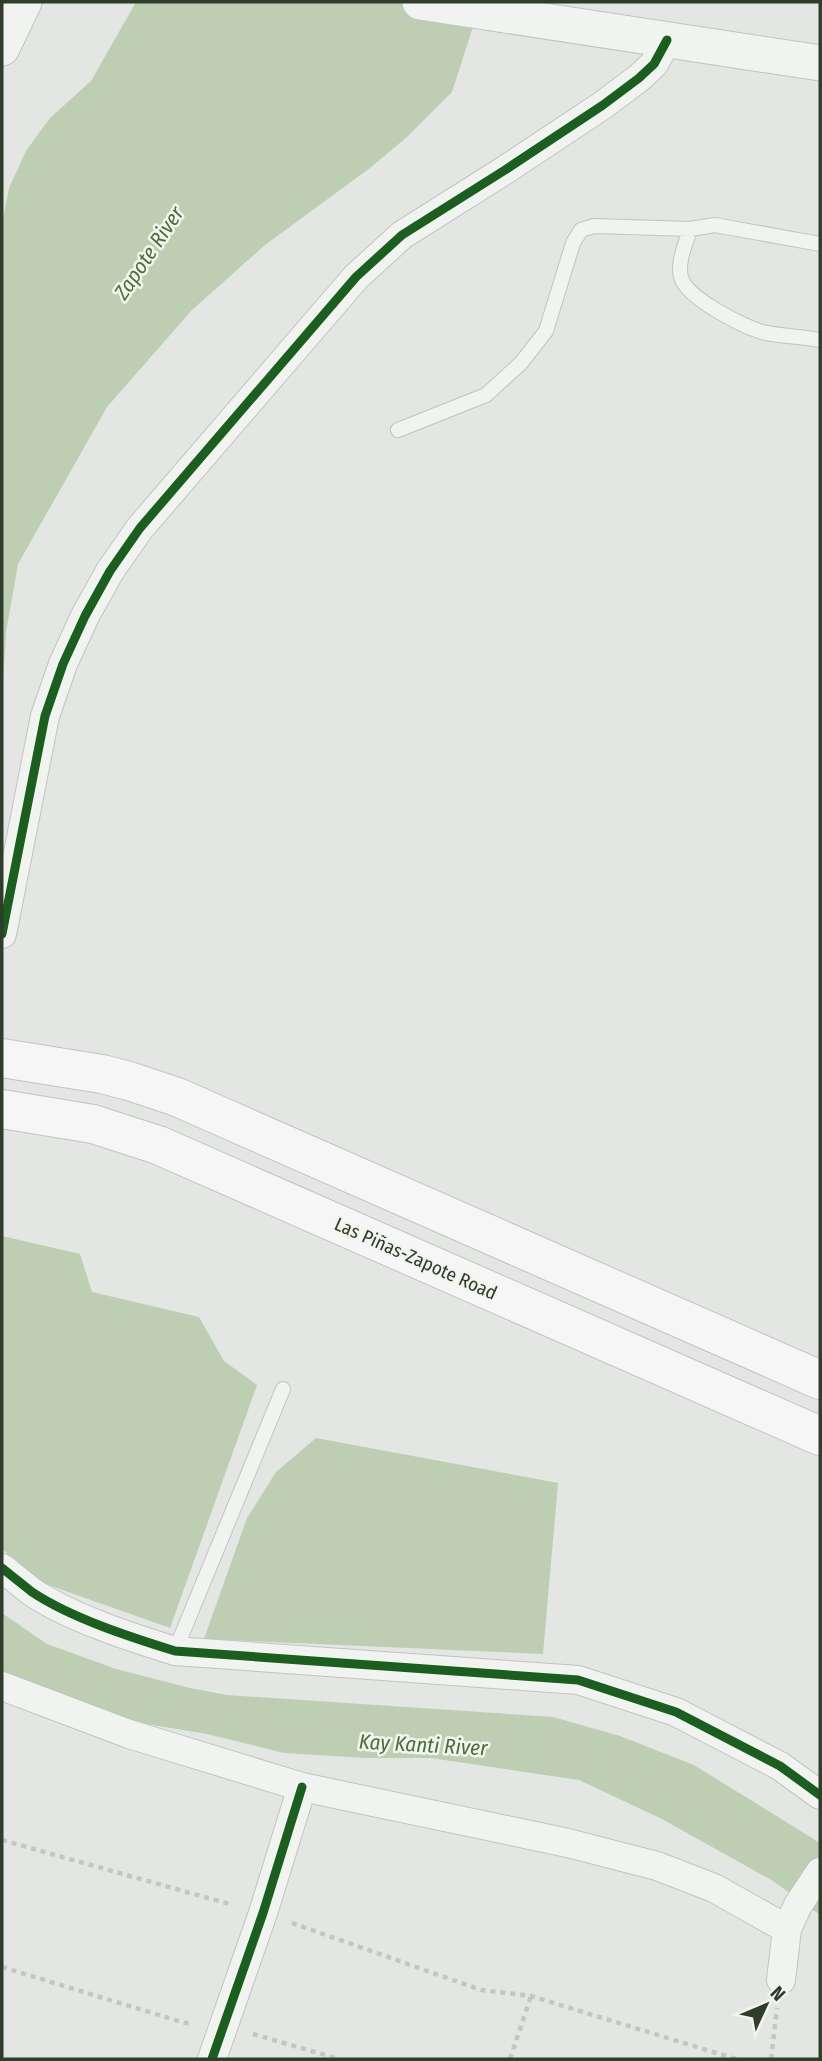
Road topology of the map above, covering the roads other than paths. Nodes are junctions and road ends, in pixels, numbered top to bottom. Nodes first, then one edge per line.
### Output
1 (24, 2) edge
2 (421, 2) edge
3 (667, 40) junction
4 (2, 48) edge
5 (820, 64) edge
6 (690, 229) junction
7 (820, 244) edge
8 (820, 340) edge
9 (398, 430) dead end
10 (2, 934) edge
11 (2, 1058) edge
12 (2, 1110) edge
13 (820, 1380) edge
14 (283, 1389) dead end
15 (820, 1436) edge
16 (2, 1568) edge
17 (175, 1651) junction
18 (2, 1686) edge
19 (302, 1787) junction
20 (820, 1795) edge
21 (820, 1872) edge
22 (793, 1917) junction
23 (781, 1980) road end
24 (212, 2059) edge

1 - 4 street
2 - 3 street
3 - 5 street
3 - 10 street
6 - 7 lane
6 - 8 lane
6 - 9 lane
11 - 13 main road
12 - 15 main road, Las Piñas-Zapote Road
14 - 17 lane
16 - 17 street
17 - 20 street
18 - 19 street
19 - 22 street
19 - 24 street
21 - 22 street
22 - 23 street

